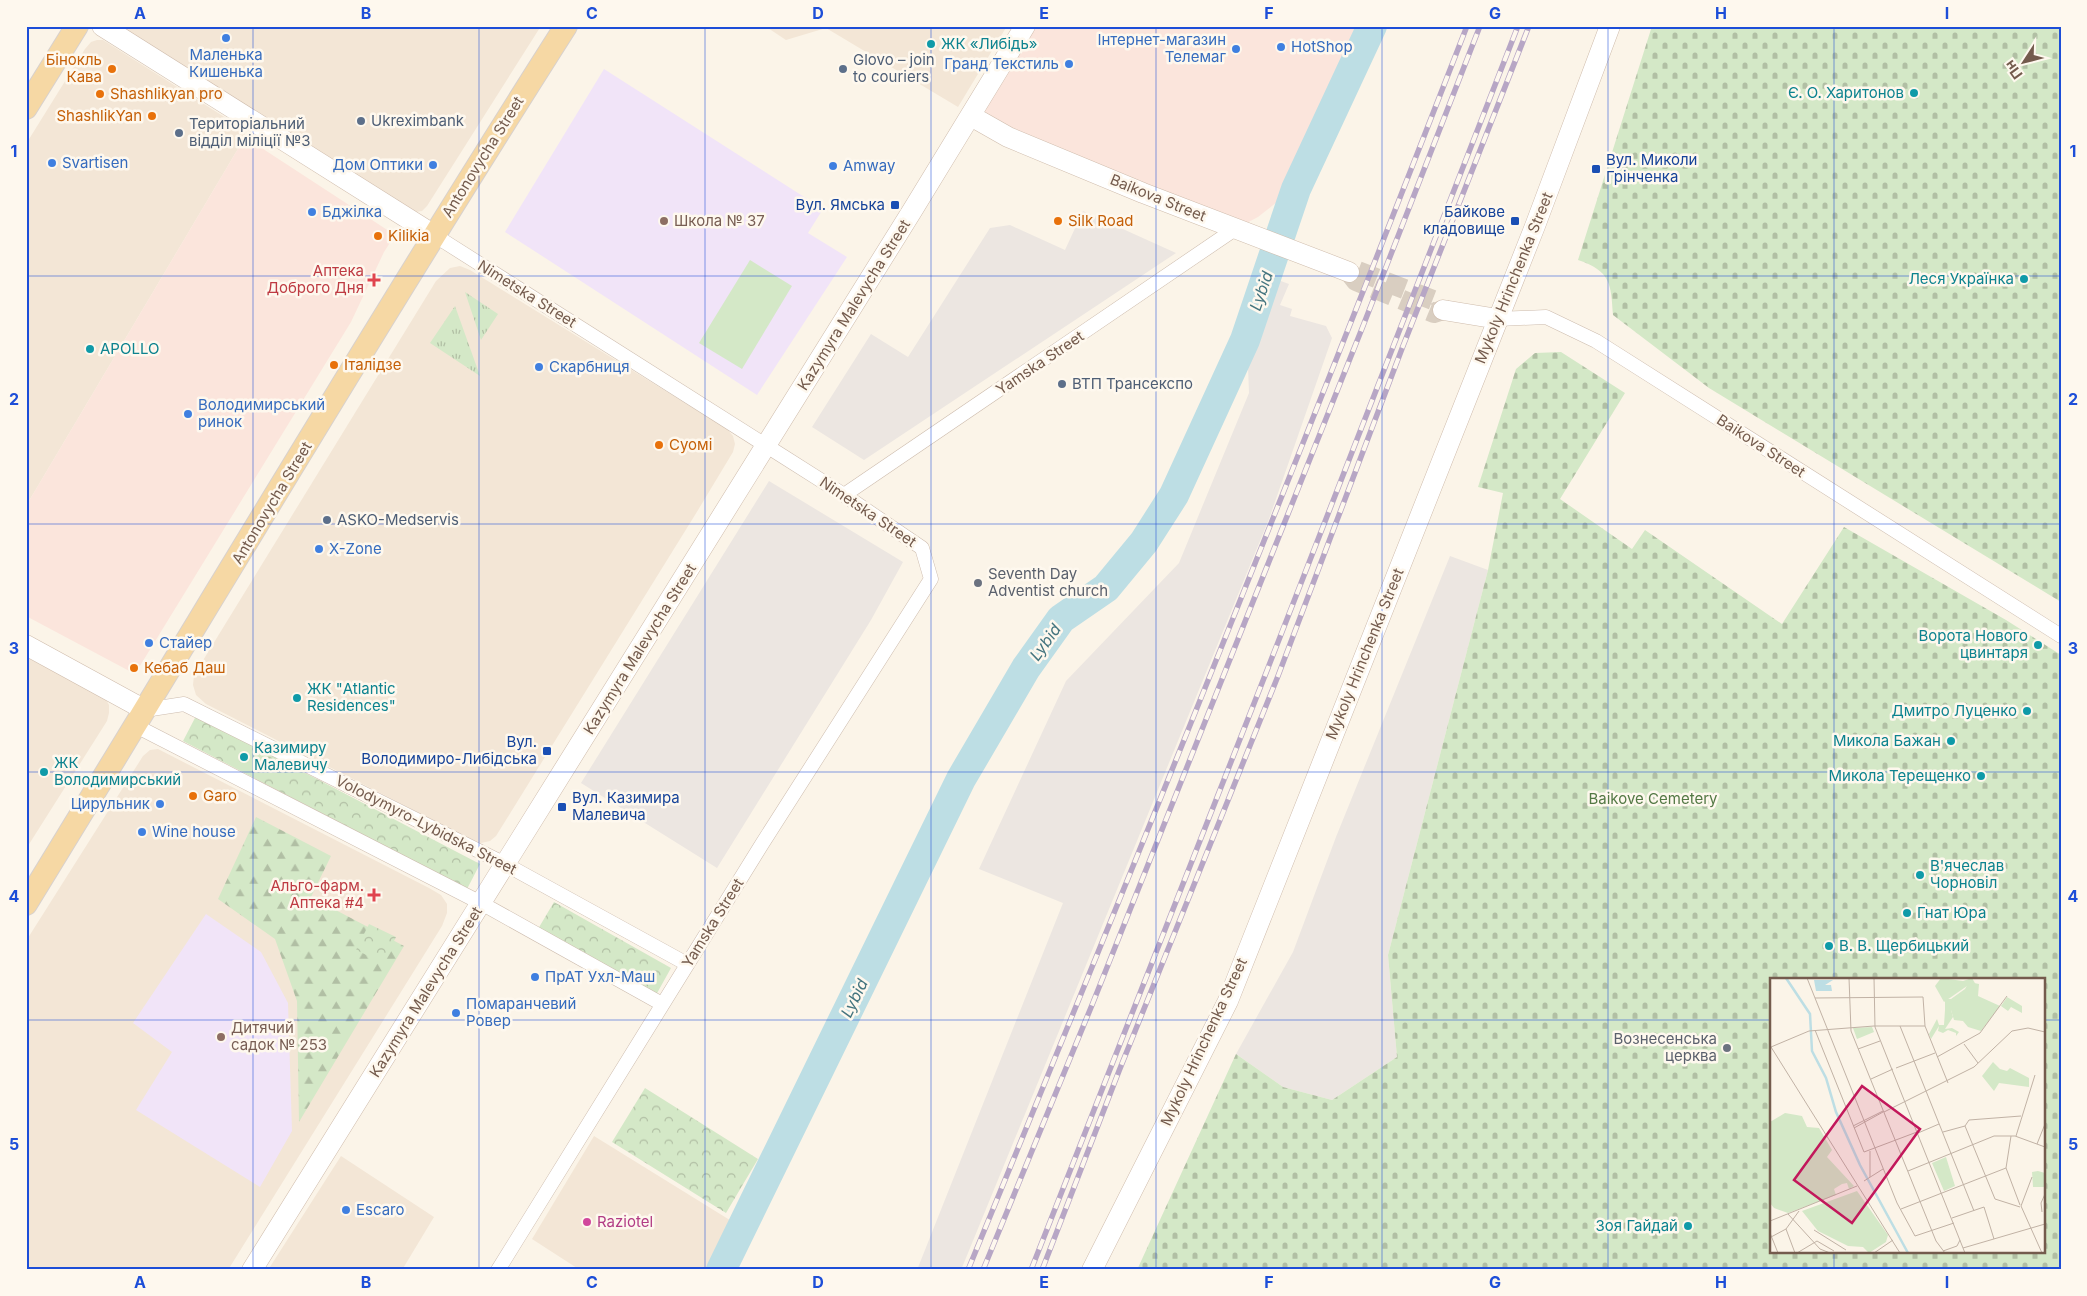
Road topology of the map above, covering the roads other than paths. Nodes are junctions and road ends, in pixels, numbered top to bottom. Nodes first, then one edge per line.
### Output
1 (77, 26) edge
2 (102, 26) edge
3 (566, 26) edge
4 (1025, 26) edge
5 (1610, 26) edge
6 (26, 108) edge
7 (971, 116) junction
8 (1244, 233) junction
9 (434, 235) junction
10 (1349, 272) tunnel mouth
11 (1443, 310) dead end
12 (1498, 319) junction
13 (766, 446) junction
14 (844, 496) junction
15 (931, 579) joint
16 (2061, 636) edge
17 (26, 646) edge
18 (141, 718) junction
19 (505, 864) junction
20 (481, 903) junction
21 (26, 904) edge
22 (687, 964) junction
23 (662, 1004) junction
24 (252, 1270) edge
25 (498, 1270) edge
26 (1092, 1270) edge

1 - 6 main road
2 - 9 main road, Nimetska Street
3 - 9 main road, Antonovycha Street
4 - 7 main road, Kazymyra Malevycha Street
5 - 12 main road, Mykoly Hrinchenka Street
7 - 8 main road, Baikova Street
7 - 13 main road, Kazymyra Malevycha Street
8 - 10 main road, Baikova Street
8 - 14 street, Yamska Street
9 - 13 street, Nimetska Street
9 - 18 main road, Antonovycha Street
11 - 12 main road, Baikova Street
12 - 16 street, Baikova Street
12 - 26 main road, Mykoly Hrinchenka Street
13 - 14 street, Nimetska Street
13 - 19 main road, Kazymyra Malevycha Street
14 - 15 street, Nimetska Street
15 - 22 street, Yamska Street
17 - 18 main road
18 - 19 street, Volodymyro-Lybidska Street
18 - 20 street
18 - 21 main road, Antonovycha Street
19 - 20 main road, Kazymyra Malevycha Street
19 - 22 street, Volodymyro-Lybidska Street
20 - 23 street
20 - 24 main road, Kazymyra Malevycha Street
22 - 23 street, Yamska Street
23 - 25 street, Yamska Street

